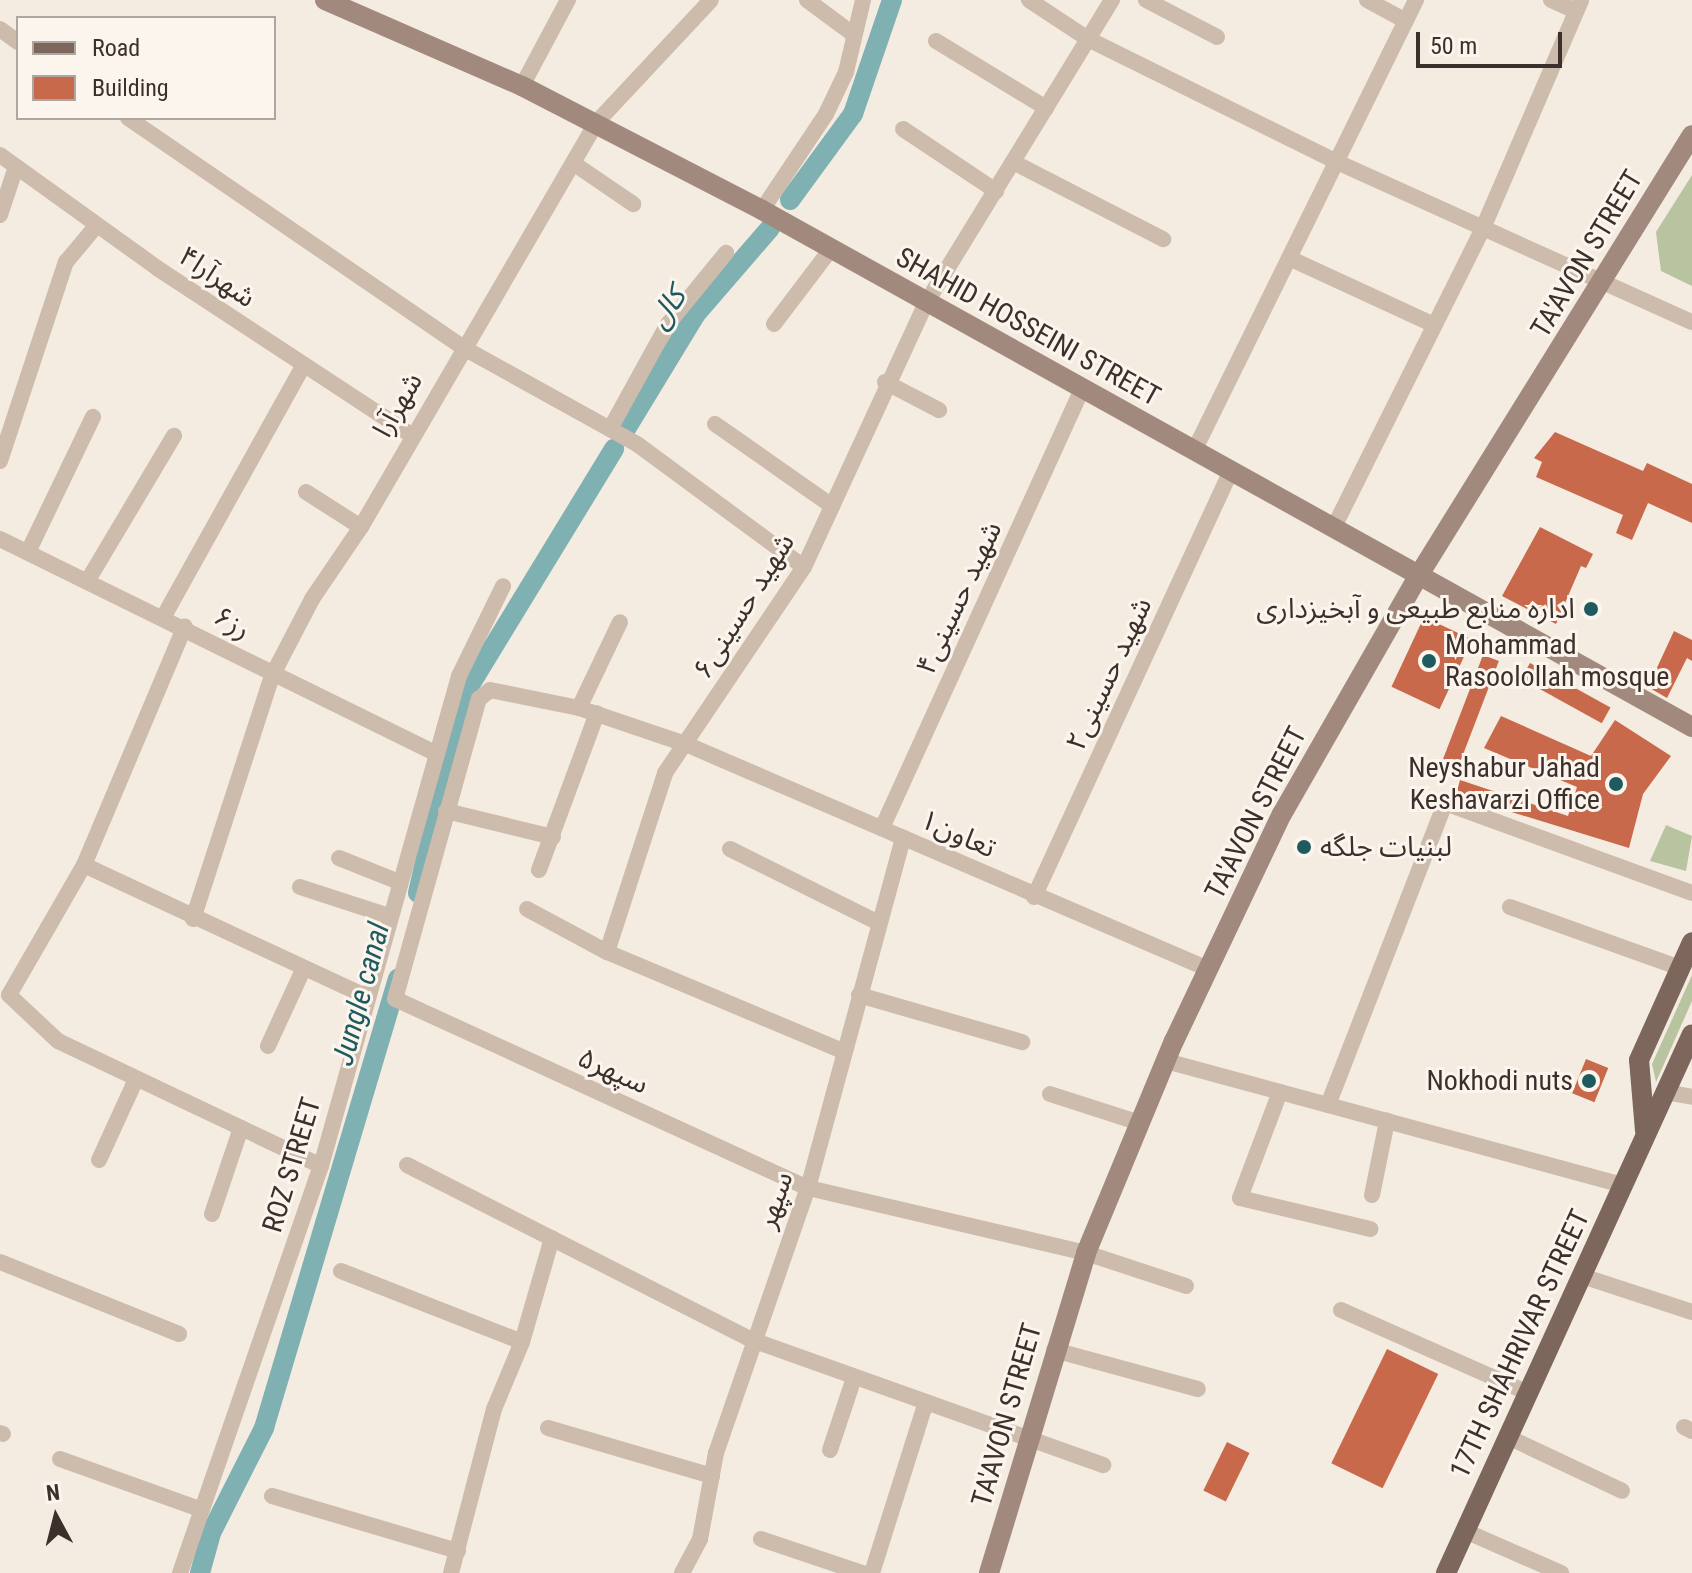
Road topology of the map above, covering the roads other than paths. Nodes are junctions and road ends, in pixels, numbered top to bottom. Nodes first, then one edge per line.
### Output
1 (325, 0) edge
2 (568, 0) edge
3 (711, 0) edge
4 (807, 0) edge
5 (863, 0) edge
6 (1029, 0) edge
7 (1112, 0) edge
8 (1146, 0) edge
9 (1367, 0) edge
10 (1416, 0) edge
11 (1551, 0) edge
12 (1579, 5) edge
13 (1406, 21) junction
14 (853, 34) junction
15 (1217, 37) dead end
16 (1088, 39) junction
17 (936, 41) dead end
18 (522, 86) junction
19 (1046, 108) junction
20 (131, 120) edge
21 (596, 123) junction
22 (903, 129) dead end
23 (1692, 135) edge
24 (0, 155) edge
25 (1013, 162) junction
26 (1337, 162) junction
27 (573, 163) junction
28 (16, 167) junction
29 (996, 191) junction
30 (633, 204) dead end
31 (762, 210) junction
32 (0, 215) edge
33 (97, 225) junction
34 (1483, 228) junction
35 (1163, 239) dead end
36 (831, 249) junction
37 (726, 253) dead end
38 (1289, 258) junction
39 (1605, 283) junction
40 (925, 305) junction
41 (1692, 322) edge
42 (774, 324) dead end
43 (1434, 325) junction
44 (462, 347) junction
45 (303, 366) junction
46 (885, 382) junction
47 (1082, 389) junction
48 (939, 410) dead end
49 (93, 417) dead end
50 (715, 424) dead end
51 (610, 429) junction
52 (410, 434) junction
53 (174, 436) dead end
54 (1194, 451) junction
55 (0, 461) edge
56 (1230, 473) junction
57 (306, 492) dead end
58 (832, 506) junction
59 (361, 527) junction
60 (1334, 527) junction
61 (0, 539) edge
62 (28, 552) junction
63 (804, 567) junction
64 (1417, 578) junction
65 (88, 580) junction
66 (503, 586) dead end
67 (164, 616) junction
68 (620, 622) dead end
69 (185, 626) junction
70 (272, 676) junction
71 (579, 708) junction
72 (597, 713) junction
73 (1692, 727) edge
74 (688, 745) junction
75 (437, 754) junction
76 (446, 811) junction
77 (882, 828) junction
78 (553, 837) junction
79 (903, 838) junction
80 (730, 849) dead end
81 (339, 858) dead end
82 (84, 865) junction
83 (539, 870) dead end
84 (399, 882) junction
85 (300, 887) dead end
86 (1692, 893) edge
87 (1034, 897) junction
88 (1510, 907) dead end
89 (527, 909) dead end
90 (389, 916) junction
91 (193, 919) junction
92 (879, 923) junction
93 (1692, 942) edge
94 (607, 952) junction
95 (1680, 968) junction
96 (1208, 969) junction
97 (303, 970) junction
98 (5, 995) edge
99 (859, 995) junction
100 (367, 997) junction
101 (1692, 1034) edge
102 (1022, 1042) dead end
103 (268, 1046) dead end
104 (843, 1051) junction
105 (1166, 1061) junction
106 (136, 1079) junction
107 (1280, 1092) junction
108 (1665, 1092) junction
109 (1050, 1094) dead end
110 (1692, 1097) edge
111 (1328, 1105) junction
112 (1387, 1121) junction
113 (1140, 1123) junction
114 (241, 1128) junction
115 (1644, 1139) junction
116 (99, 1160) dead end
117 (407, 1165) dead end
118 (321, 1166) junction
119 (1623, 1185) junction
120 (808, 1188) junction
121 (1372, 1195) dead end
122 (212, 1214) dead end
123 (1370, 1229) dead end
124 (552, 1238) junction
125 (1086, 1253) junction
126 (0, 1262) edge
127 (341, 1271) dead end
128 (1582, 1276) junction
129 (1186, 1286) dead end
130 (1341, 1310) dead end
131 (1692, 1312) edge
132 (179, 1334) dead end
133 (752, 1340) junction
134 (522, 1342) junction
135 (1054, 1350) junction
136 (854, 1378) junction
137 (1198, 1389) dead end
138 (1528, 1393) junction
139 (926, 1402) junction
140 (548, 1428) dead end
141 (1508, 1437) junction
142 (1028, 1438) junction
143 (830, 1450) dead end
144 (60, 1459) dead end
145 (1103, 1465) dead end
146 (712, 1476) junction
147 (1622, 1491) dead end
148 (272, 1496) dead end
149 (200, 1509) junction
150 (1465, 1531) junction
151 (761, 1539) dead end
152 (458, 1551) junction
153 (180, 1573) edge
154 (451, 1573) edge
155 (682, 1573) edge
156 (862, 1573) edge
157 (872, 1573) edge
158 (989, 1573) edge
159 (1446, 1573) edge
160 (1561, 1573) edge

1 - 18 street, SHAHID HOSSEINI STREET
2 - 18 street
3 - 21 street, شهرآرا
4 - 14 street
5 - 14 street
6 - 16 street
7 - 16 street, شهید حسینی۶
8 - 15 street
9 - 13 street
10 - 13 street
11 - 12 street
12 - 34 street
13 - 26 street
14 - 31 street
16 - 19 street, شهید حسینی۶
16 - 26 street
17 - 19 street
18 - 21 street, SHAHID HOSSEINI STREET
19 - 25 street, شهید حسینی۶
20 - 44 street
21 - 27 street, شهرآرا
21 - 31 street, SHAHID HOSSEINI STREET
22 - 29 street
23 - 39 street, TA'AVON STREET
24 - 28 street, شهرآرا۴
25 - 29 street, شهید حسینی۶
25 - 35 street
26 - 34 street
26 - 38 street
27 - 30 street
27 - 44 street, شهرآرا
28 - 32 street
28 - 33 street, شهرآرا۴
29 - 40 street, شهید حسینی۶
31 - 36 street, SHAHID HOSSEINI STREET
33 - 45 street, شهرآرا۴
33 - 55 street
34 - 39 street
34 - 43 street
36 - 40 street, SHAHID HOSSEINI STREET
36 - 42 street
37 - 51 street
38 - 43 street
38 - 54 street
39 - 41 street
39 - 64 street, TA'AVON STREET
40 - 46 street, شهید حسینی۶
40 - 47 street, SHAHID HOSSEINI STREET
43 - 60 street
44 - 51 street
44 - 52 street, شهرآرا
45 - 52 street, شهرآرا۴
45 - 67 street
46 - 48 street
46 - 58 street, شهید حسینی۶
47 - 54 street, SHAHID HOSSEINI STREET
47 - 77 street, شهید حسینی۴
49 - 62 street
50 - 58 street
51 - 63 street
52 - 59 street, شهرآرا
53 - 65 street
54 - 56 street, SHAHID HOSSEINI STREET
56 - 60 street, SHAHID HOSSEINI STREET
56 - 87 street, شهید حسینی۲
57 - 59 street
58 - 63 street, شهید حسینی۶
59 - 70 street, شهرآرا
60 - 64 street, SHAHID HOSSEINI STREET
61 - 62 street, رز۶
62 - 65 street, رز۶
63 - 74 street, شهید حسینی۶
64 - 73 street, SHAHID HOSSEINI STREET
64 - 96 street, TA'AVON STREET
65 - 67 street, رز۶
66 - 75 street, ROZ STREET
67 - 69 street, رز۶
68 - 71 street
69 - 70 street, رز۶
69 - 82 street
70 - 75 street, رز۶
70 - 91 street, شهرآرا
71 - 72 street
71 - 76 street
72 - 74 street
72 - 78 street
74 - 77 street, تعاون۱
74 - 94 street, شهید حسینی۶
75 - 84 street, ROZ STREET
76 - 78 street
76 - 120 street, سپهر۵
77 - 79 street, تعاون۱
78 - 83 street
79 - 87 street, تعاون۱
79 - 92 street, سپهر
80 - 92 street
81 - 84 street
82 - 91 street
82 - 98 street
84 - 90 street, ROZ STREET
85 - 90 street
86 - 111 street
87 - 96 street, تعاون۱
88 - 95 street
89 - 94 street
90 - 100 street, ROZ STREET
91 - 97 street
92 - 99 street, سپهر
93 - 95 main road, 17TH SHAHRIVAR STREET
94 - 104 street
95 - 115 main road, 17TH SHAHRIVAR STREET
96 - 105 street, TA'AVON STREET
97 - 100 street
97 - 103 street
98 - 106 street
99 - 102 street
99 - 104 street, سپهر
100 - 118 street, ROZ STREET
101 - 108 main road, 17TH SHAHRIVAR STREET
104 - 120 street, سپهر
105 - 107 street
105 - 113 street, TA'AVON STREET
106 - 114 street
106 - 116 street
107 - 111 street
107 - 123 street
108 - 110 street
108 - 115 main road, 17TH SHAHRIVAR STREET
109 - 113 street
111 - 112 street
112 - 119 street
112 - 121 street
113 - 125 street, TA'AVON STREET
114 - 118 street
114 - 122 street
115 - 119 main road, 17TH SHAHRIVAR STREET
117 - 124 street
118 - 149 street, ROZ STREET
119 - 128 main road, 17TH SHAHRIVAR STREET
120 - 125 street, سپهر۵
120 - 133 street, سپهر
124 - 133 street
124 - 134 street
125 - 129 street, سپهر۵
125 - 135 street, TA'AVON STREET
126 - 132 street
127 - 134 street
128 - 131 street
128 - 138 main road, 17TH SHAHRIVAR STREET
130 - 138 street
133 - 136 street
133 - 146 street, سپهر
134 - 152 street
135 - 137 street
135 - 142 street, TA'AVON STREET
136 - 139 street
136 - 143 street
138 - 141 main road, 17TH SHAHRIVAR STREET
139 - 142 street
139 - 157 street
140 - 146 street
141 - 147 street
141 - 150 main road, 17TH SHAHRIVAR STREET
142 - 145 street
142 - 158 street, TA'AVON STREET
144 - 149 street
146 - 155 street, سپهر
148 - 152 street
149 - 153 street, ROZ STREET
150 - 159 main road, 17TH SHAHRIVAR STREET
150 - 160 street
151 - 156 street
152 - 154 street

